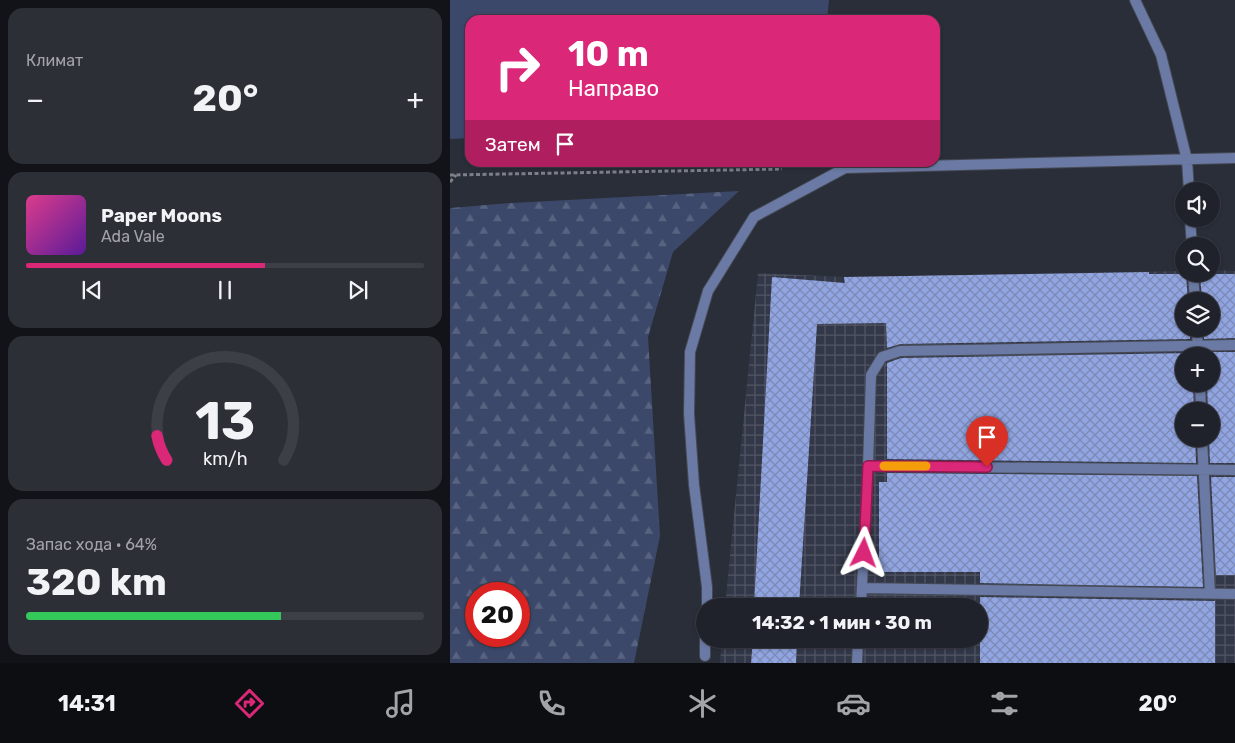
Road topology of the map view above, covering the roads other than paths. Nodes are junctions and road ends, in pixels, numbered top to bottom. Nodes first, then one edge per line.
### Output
1 (1135, 0) edge
2 (1235, 158) edge
3 (1187, 160) junction
4 (940, 166) edge
5 (888, 167) edge
6 (1188, 182) edge
7 (1198, 337) edge
8 (1198, 345) junction
9 (1235, 345) edge
10 (1203, 447) edge
11 (868, 466) junction
12 (1204, 469) junction
13 (1235, 470) edge
14 (862, 588) junction
15 (1210, 593) junction
16 (1235, 594) edge
17 (707, 598) edge
18 (861, 598) edge
19 (705, 648) edge
20 (858, 648) edge
21 (705, 656) dead end
22 (857, 663) edge

1 - 3 lane
2 - 3 lane
3 - 4 lane
3 - 6 lane
5 - 17 lane
7 - 8 lane
8 - 9 lane
8 - 11 lane
10 - 12 lane
11 - 12 lane
11 - 14 lane
12 - 13 lane
12 - 15 lane
14 - 15 lane
14 - 18 lane
15 - 16 lane
19 - 21 lane
20 - 22 lane

